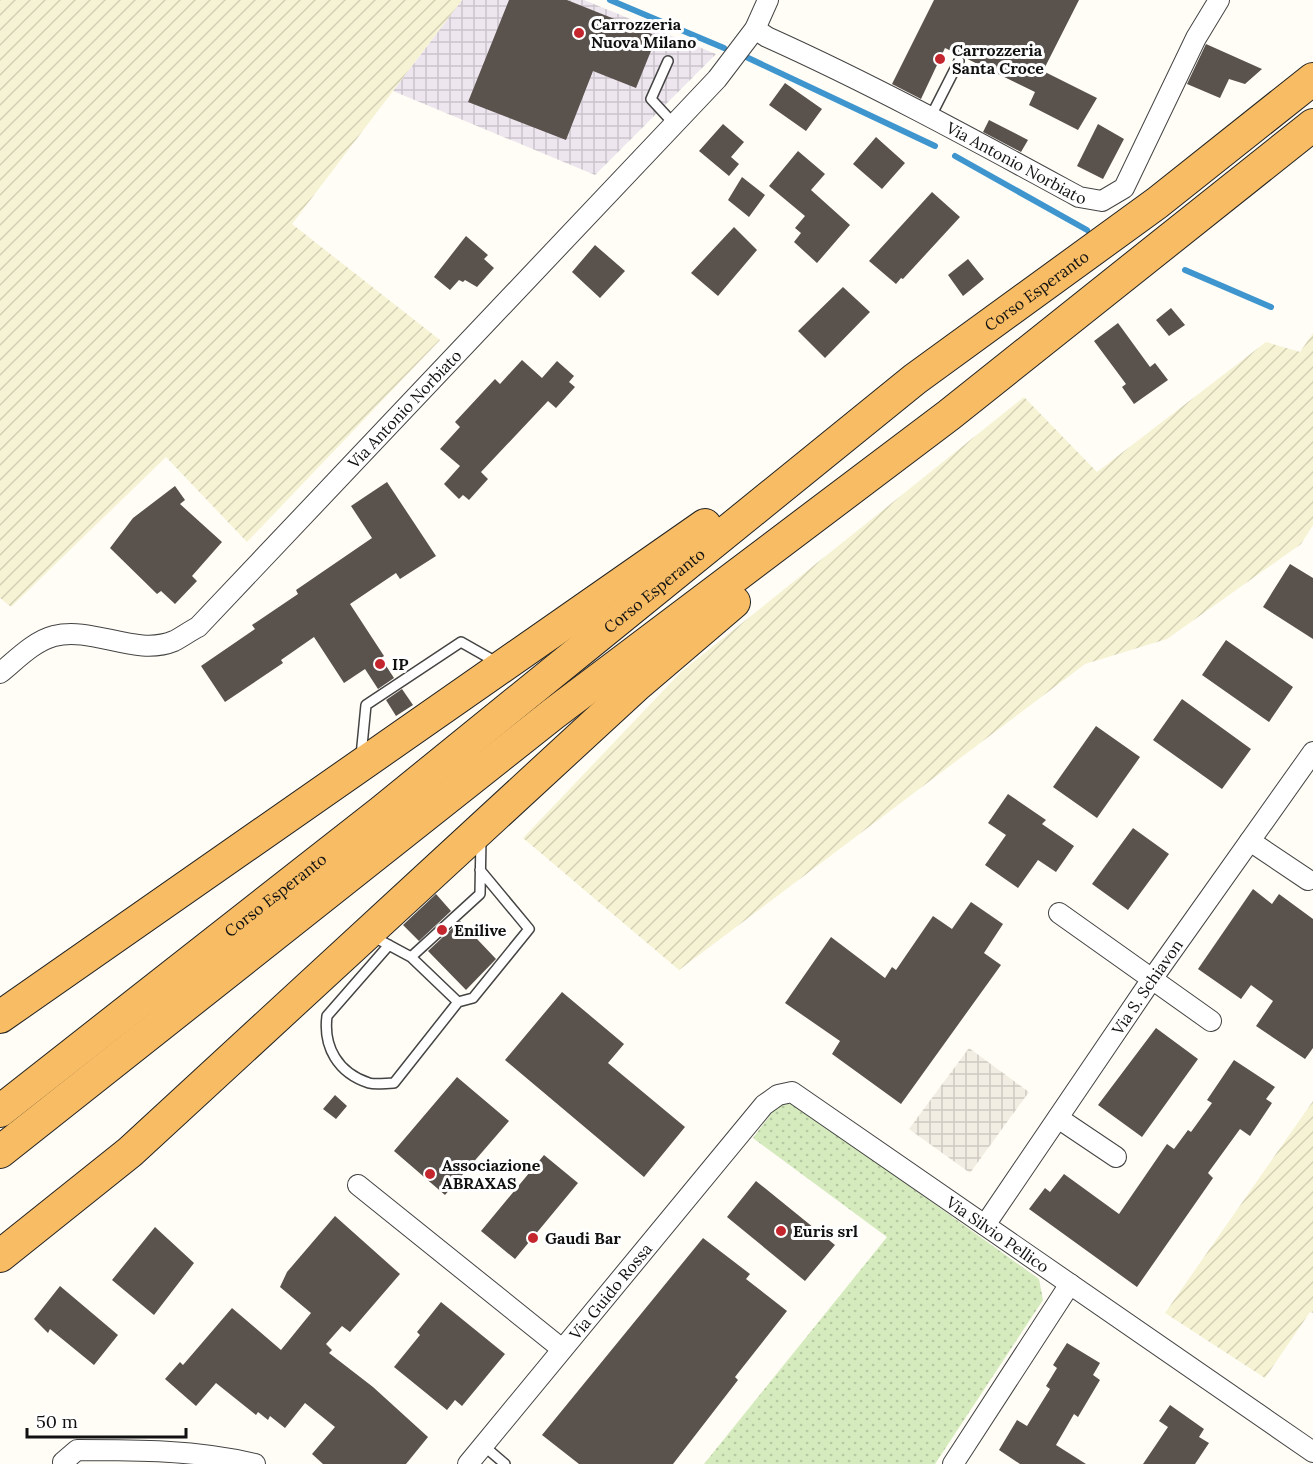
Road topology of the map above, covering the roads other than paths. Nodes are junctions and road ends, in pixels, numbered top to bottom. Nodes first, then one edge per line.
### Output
1 (768, 0) edge
2 (1219, 0) edge
3 (755, 29) junction
4 (668, 61) dead end
5 (959, 61) dead end
6 (1313, 79) edge
7 (931, 116) junction
8 (674, 124) junction
9 (1313, 125) edge
10 (915, 379) junction
11 (949, 416) junction
12 (503, 666) junction
13 (0, 674) edge
14 (1313, 752) edge
15 (361, 765) junction
16 (481, 829) junction
17 (1250, 841) junction
18 (480, 870) junction
19 (1308, 880) dead end
20 (1059, 913) dead end
21 (378, 939) junction
22 (411, 957) junction
23 (1152, 979) junction
24 (458, 1002) junction
25 (0, 1017) edge
26 (1211, 1021) dead end
27 (0, 1111) edge
28 (1058, 1119) junction
29 (752, 1120) joint
30 (0, 1152) edge
31 (1116, 1157) dead end
32 (358, 1185) dead end
33 (985, 1225) junction
34 (0, 1256) edge
35 (1070, 1284) junction
36 (562, 1349) junction
37 (484, 1446) junction
38 (1313, 1452) edge
39 (63, 1462) dead end
40 (960, 1462) edge
41 (255, 1464) edge
42 (468, 1464) edge
43 (505, 1464) edge

1 - 3 street, Via Antonio Norbiato
2 - 7 street, Via Antonio Norbiato
3 - 7 street, Via Antonio Norbiato
3 - 8 street, Via Antonio Norbiato
4 - 8 lane
5 - 7 lane
6 - 10 highway, Corso Esperanto
8 - 13 street, Via Antonio Norbiato
9 - 11 highway, Corso Esperanto
10 - 12 highway
10 - 27 highway, Corso Esperanto
11 - 16 highway
11 - 30 highway, Corso Esperanto
12 - 15 highway
12 - 15 lane
14 - 17 street, Via S. Schiavon
15 - 25 highway
16 - 18 lane
16 - 21 highway
17 - 19 street
17 - 23 street, Via S. Schiavon
18 - 22 lane
18 - 24 lane
20 - 23 street
21 - 22 lane
21 - 24 lane
21 - 34 highway
22 - 24 lane
23 - 26 street
23 - 28 street, Via S. Schiavon
28 - 31 street
28 - 33 street, Via S. Schiavon
29 - 33 street, Via Silvio Pellico
29 - 36 street, Via Guido Rossa
32 - 36 street
33 - 35 street, Via Silvio Pellico
35 - 38 street, Via Silvio Pellico
35 - 40 street
36 - 37 street, Via Guido Rossa
37 - 42 street, Via Guido Rossa
37 - 43 lane
39 - 41 street

